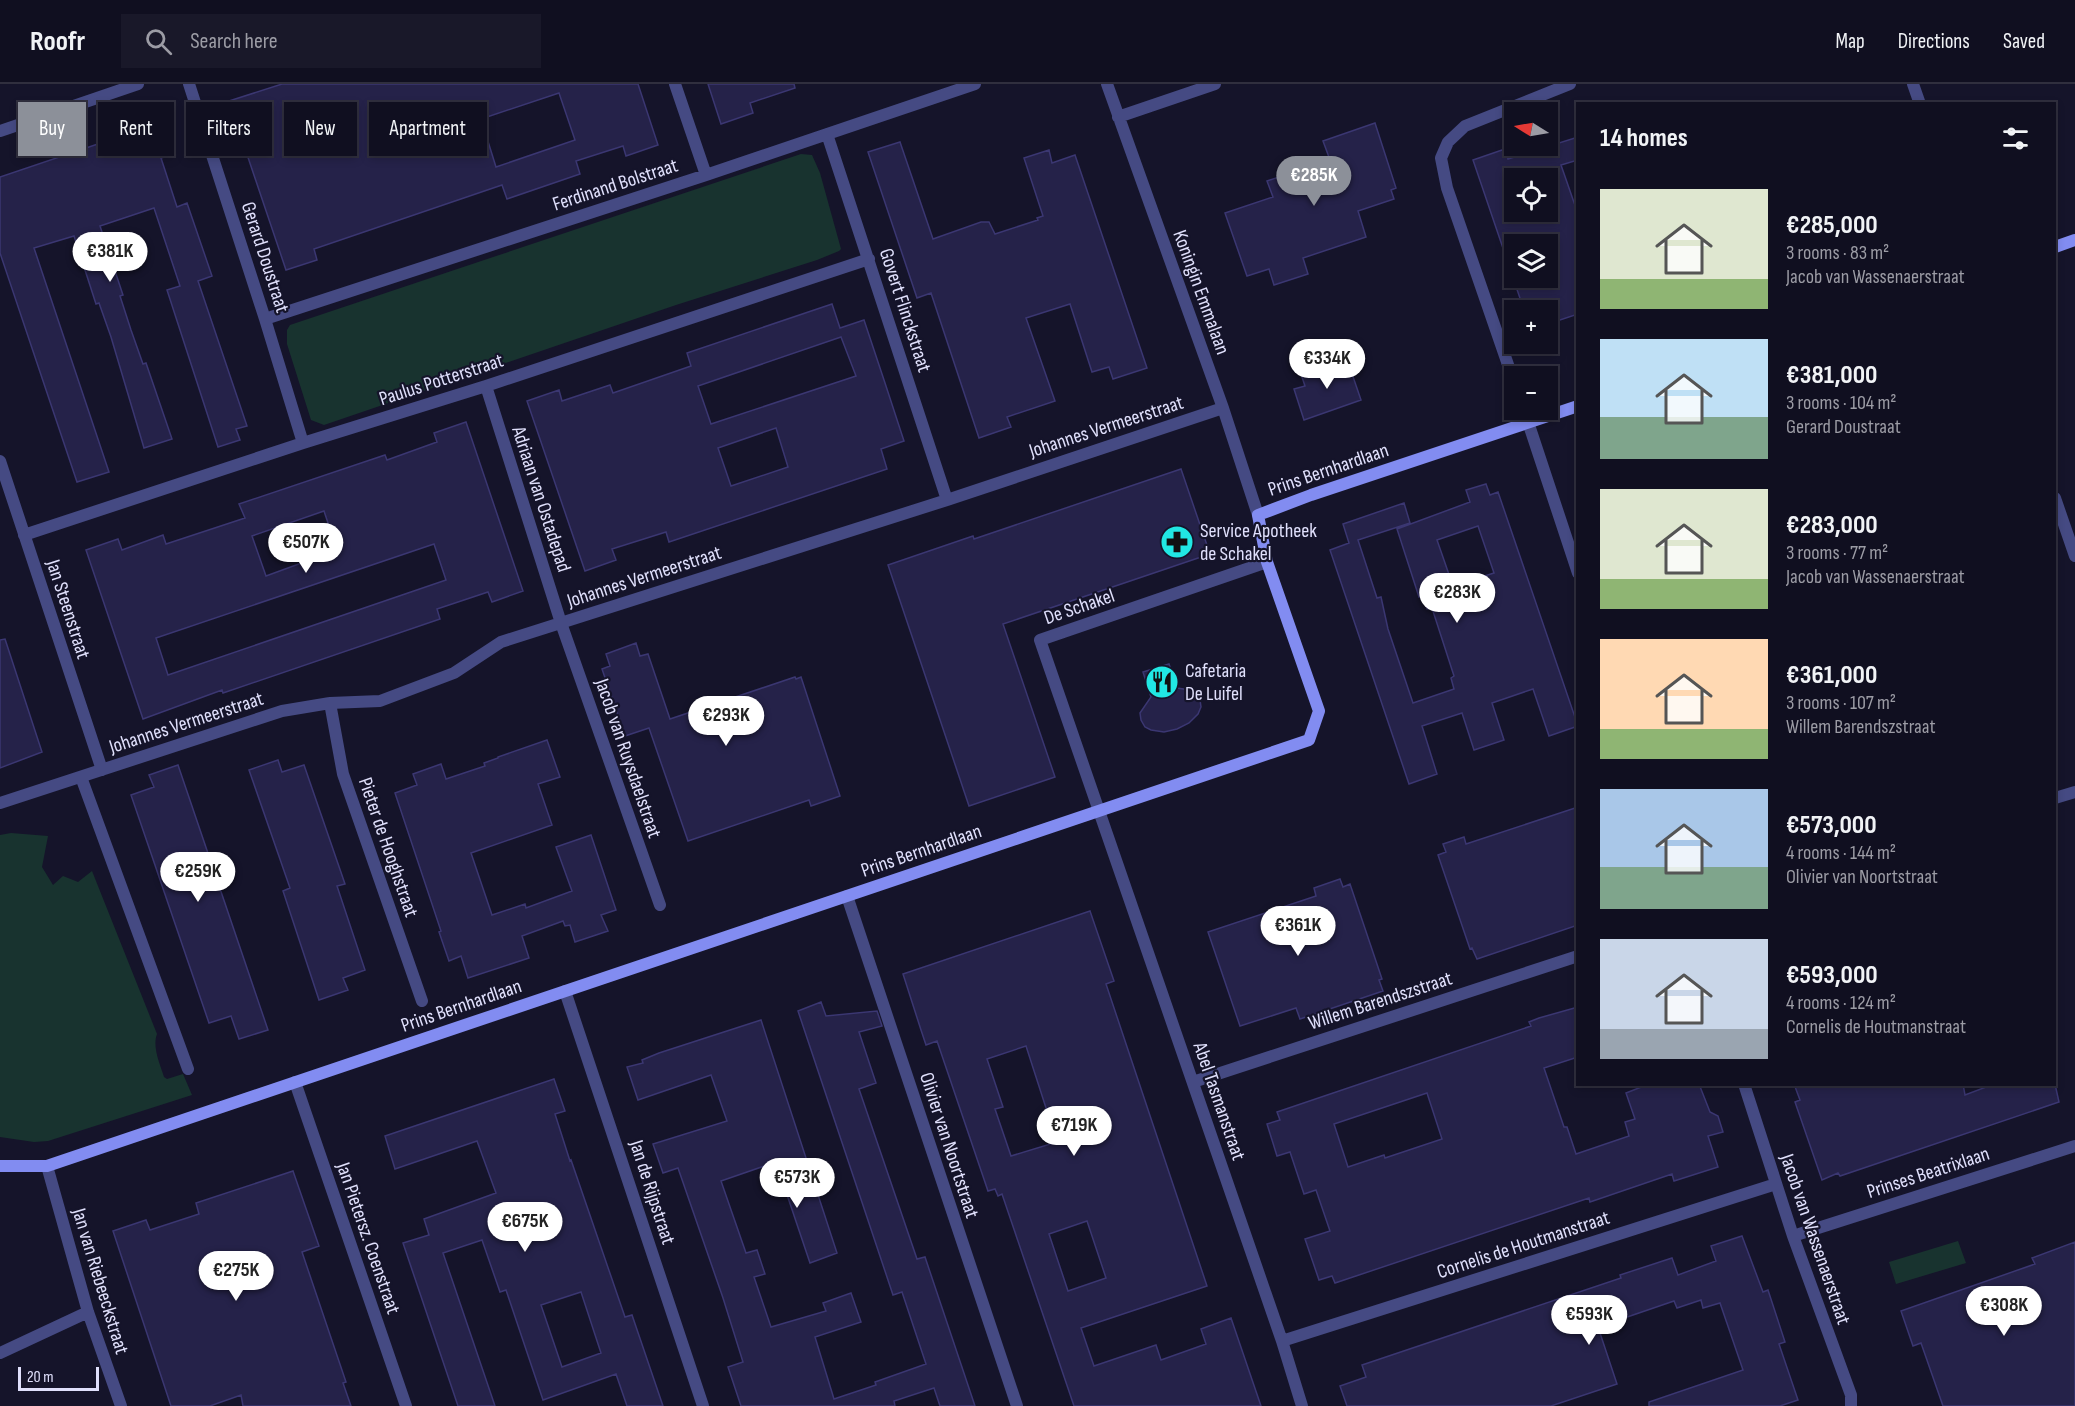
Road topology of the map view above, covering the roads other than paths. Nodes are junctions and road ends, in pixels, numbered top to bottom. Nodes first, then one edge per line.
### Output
1 (138, 84) edge
2 (189, 84) edge
3 (675, 84) edge
4 (975, 84) edge
5 (1107, 84) edge
6 (1215, 84) edge
7 (1570, 84) edge
8 (1913, 84) edge
9 (1919, 102) edge
10 (1118, 117) junction
11 (0, 131) edge
12 (827, 134) junction
13 (706, 175) junction
14 (2075, 240) edge
15 (2056, 247) edge
16 (869, 259) junction
17 (265, 319) junction
18 (1508, 366) edge
19 (486, 386) junction
20 (1576, 407) edge
21 (1222, 408) junction
22 (1527, 420) edge
23 (1528, 423) junction
24 (303, 443) junction
25 (0, 461) edge
26 (947, 500) junction
27 (2056, 504) edge
28 (1258, 515) junction
29 (2060, 529) edge
30 (24, 535) junction
31 (2075, 556) edge
32 (1267, 562) junction
33 (1576, 567) edge
34 (561, 623) junction
35 (330, 703) junction
36 (102, 770) junction
37 (81, 777) junction
38 (2075, 792) edge
39 (2056, 798) edge
40 (0, 802) edge
41 (1098, 811) junction
42 (847, 896) junction
43 (660, 905) dead end
44 (1576, 957) edge
45 (565, 991) junction
46 (423, 1000) dead end
47 (188, 1070) dead end
48 (295, 1082) junction
49 (1193, 1082) junction
50 (1745, 1086) edge
51 (2075, 1146) edge
52 (0, 1166) edge
53 (47, 1166) junction
54 (1776, 1184) junction
55 (1793, 1236) junction
56 (88, 1312) junction
57 (1282, 1341) junction
58 (0, 1353) edge
59 (121, 1406) edge
60 (406, 1406) edge
61 (703, 1406) edge
62 (1017, 1406) edge
63 (1302, 1406) edge
64 (1851, 1406) edge

1 - 11 street
2 - 17 street, Gerard Doustraat
3 - 13 street
4 - 12 street, Ferdinand Bolstraat
5 - 10 street, Koningin Emmalaan
6 - 10 street
7 - 18 street
8 - 9 street
10 - 21 street, Koningin Emmalaan
12 - 13 street, Ferdinand Bolstraat
12 - 16 street, Govert Flinckstraat
13 - 17 street, Ferdinand Bolstraat
14 - 15 street
16 - 19 street, Paulus Potterstraat
16 - 26 street, Govert Flinckstraat
17 - 24 street, Gerard Doustraat
19 - 24 street, Paulus Potterstraat
19 - 34 street, Adriaan van Ostadepad
20 - 23 street, Prins Bernhardlaan
21 - 26 street, Johannes Vermeerstraat
21 - 28 street, Koningin Emmalaan
22 - 23 street
23 - 28 street, Prins Bernhardlaan
23 - 33 street
24 - 30 street, Paulus Potterstraat
25 - 30 street, Jan Steenstraat
26 - 34 street, Johannes Vermeerstraat
27 - 29 street
28 - 32 street, Prins Bernhardlaan
29 - 31 street
30 - 36 street, Jan Steenstraat
32 - 41 street, Prins Bernhardlaan
32 - 41 street, De Schakel
34 - 35 street, Johannes Vermeerstraat
34 - 43 street, Jacob van Ruysdaelstraat
35 - 36 street, Johannes Vermeerstraat
35 - 46 street, Pieter de Hooghstraat
36 - 37 street, Johannes Vermeerstraat
37 - 40 street, Johannes Vermeerstraat
37 - 47 street
38 - 39 street
41 - 42 street, Prins Bernhardlaan
41 - 49 street, Abel Tasmanstraat
42 - 45 street, Prins Bernhardlaan
42 - 62 street, Olivier van Noortstraat
44 - 49 street, Willem Barendszstraat
45 - 48 street, Prins Bernhardlaan
45 - 61 street, Jan de Rijpstraat
48 - 53 street, Prins Bernhardlaan
48 - 60 street, Jan Pietersz. Coenstraat
49 - 57 street, Abel Tasmanstraat
50 - 54 street, Jacob van Wassenaerstraat
51 - 55 street, Prinses Beatrixlaan
52 - 53 street, Prins Bernhardlaan
53 - 56 street, Jan van Riebeeckstraat
54 - 55 street, Jacob van Wassenaerstraat
54 - 57 street, Cornelis de Houtmanstraat
55 - 64 street, Jacob van Wassenaerstraat
56 - 58 street
56 - 59 street, Jan van Riebeeckstraat
57 - 63 street, Abel Tasmanstraat

